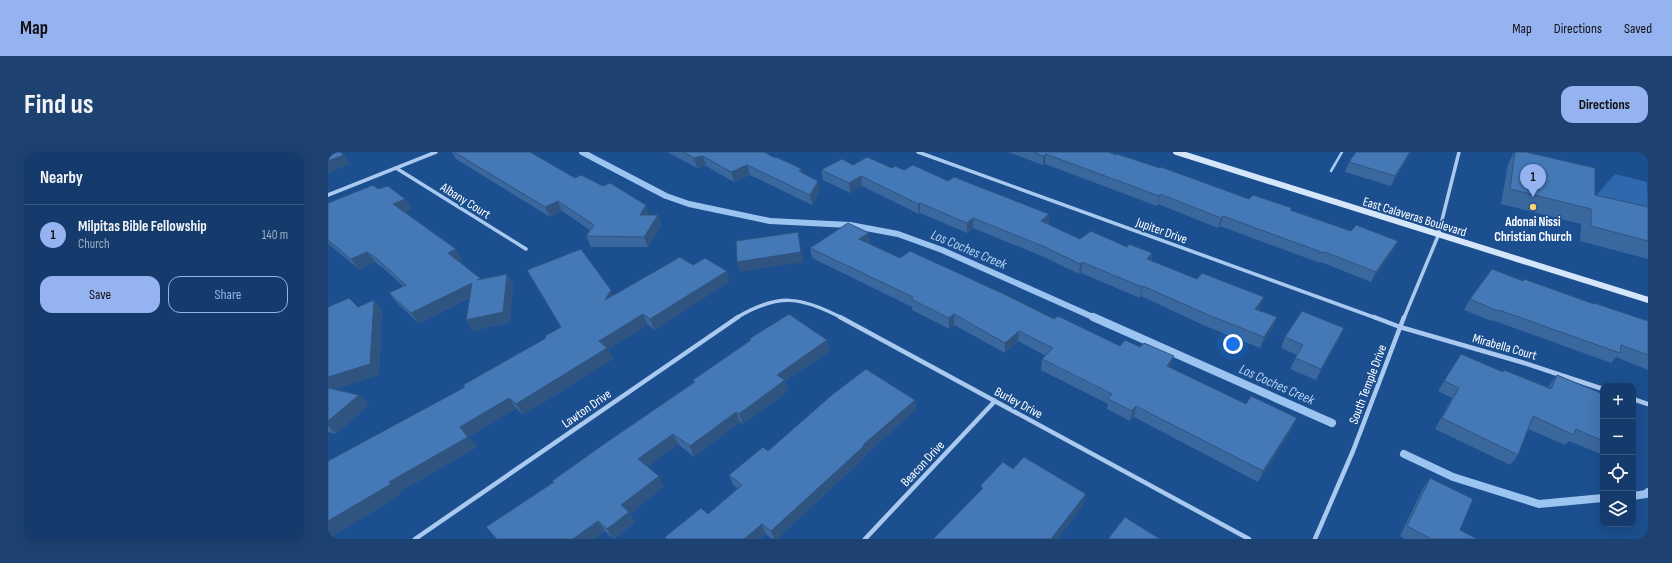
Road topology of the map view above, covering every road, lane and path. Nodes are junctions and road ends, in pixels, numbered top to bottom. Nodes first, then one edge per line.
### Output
1 (436, 152) edge
2 (918, 152) edge
3 (1176, 152) edge
4 (1342, 152) edge
5 (1459, 152) edge
6 (396, 168) junction
7 (1330, 171) dead end
8 (328, 195) edge
9 (1438, 236) junction
10 (526, 249) dead end
11 (1648, 300) edge
12 (773, 301) joint
13 (1400, 327) junction
14 (1600, 388) edge
15 (1636, 400) edge
16 (995, 401) junction
17 (1648, 404) edge
18 (415, 539) edge
19 (865, 539) edge
20 (1249, 539) edge
21 (1315, 539) edge

1 - 6 street
2 - 13 street, Jupiter Drive
3 - 9 main road, East Calaveras Boulevard
4 - 7 lane
5 - 9 street, South Temple Drive
6 - 8 street
6 - 10 street, Albany Court
9 - 11 main road, East Calaveras Boulevard
9 - 13 street, South Temple Drive
12 - 16 street, Burley Drive
12 - 18 street, Lawton Drive
13 - 14 street, Mirabella Court
13 - 21 street, South Temple Drive
15 - 17 street
16 - 19 street, Beacon Drive
16 - 20 street, Burley Drive

